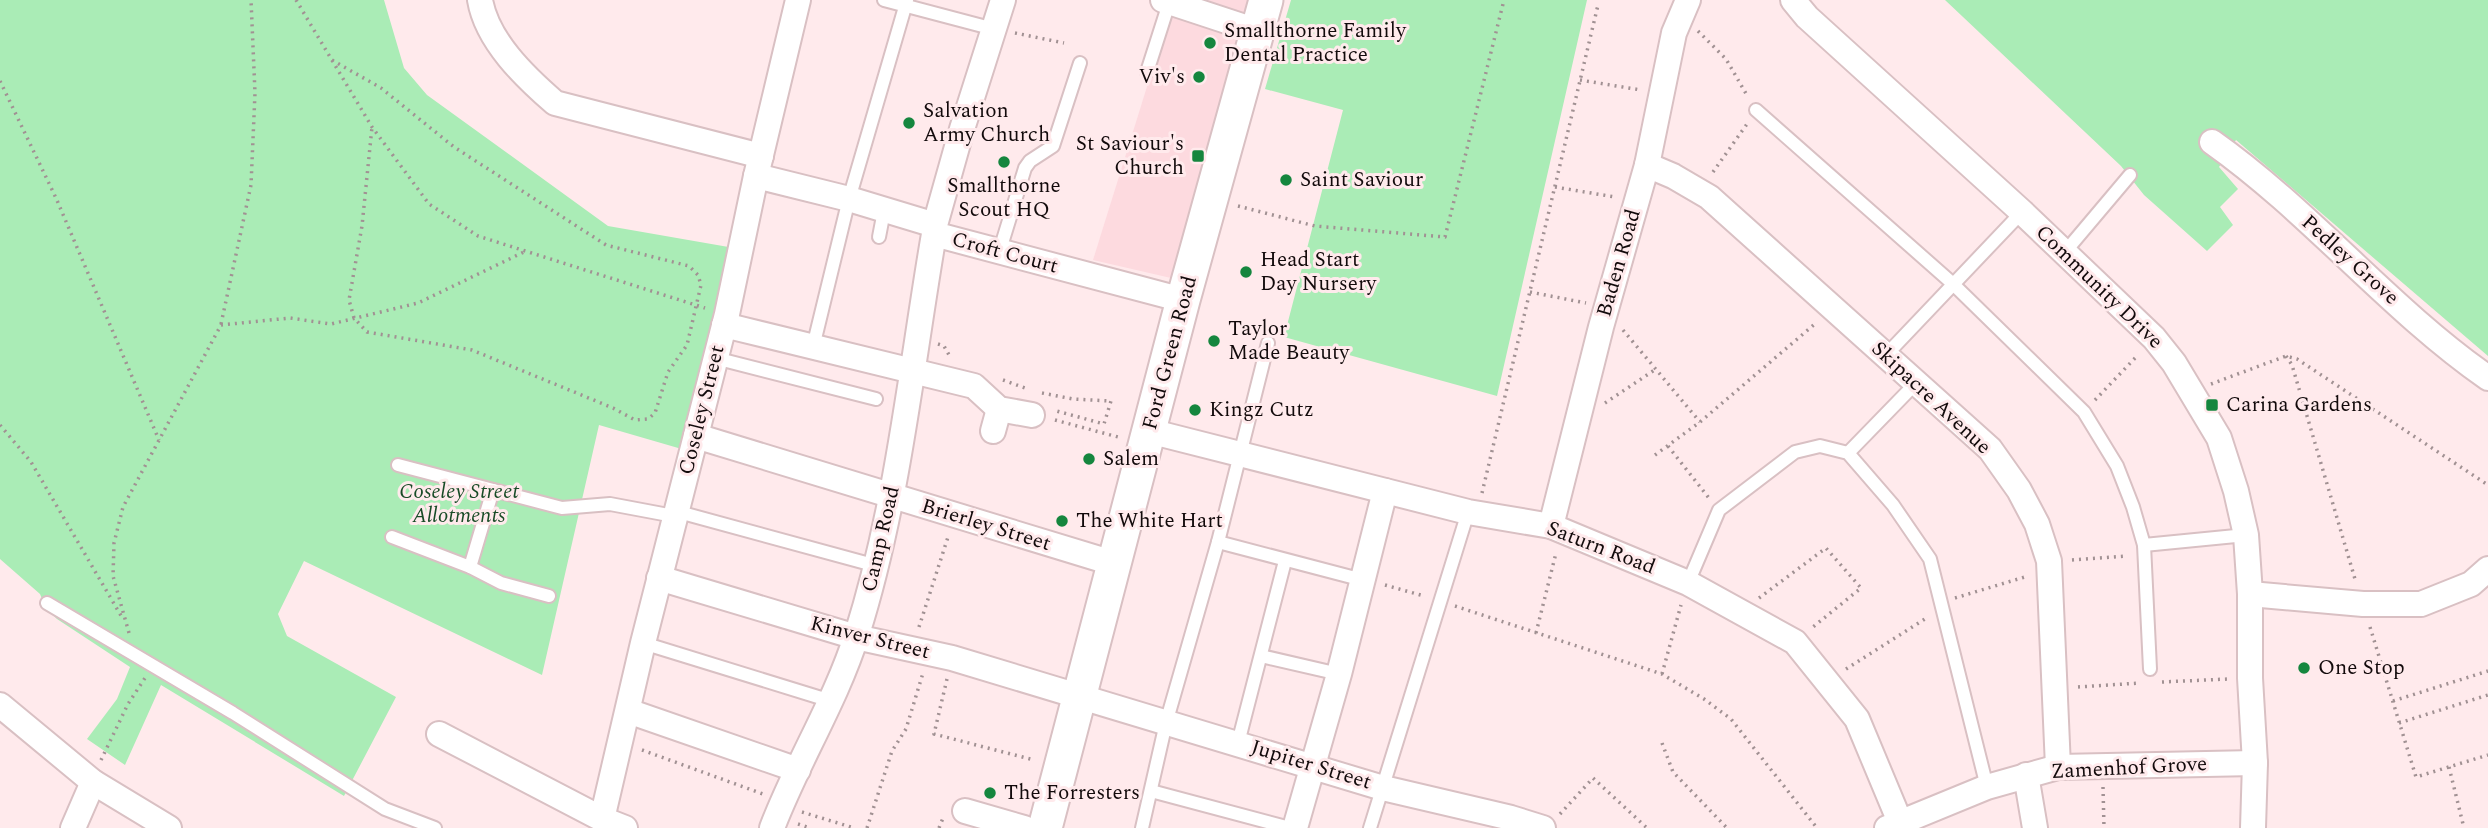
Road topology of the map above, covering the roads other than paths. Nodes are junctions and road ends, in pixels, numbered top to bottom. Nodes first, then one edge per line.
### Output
1 (480, 0) edge
2 (798, 0) edge
3 (884, 0) edge
4 (1003, 0) edge
5 (1793, 0) edge
6 (1168, 1) edge
7 (906, 3) edge
8 (1684, 7) edge
9 (1262, 16) edge
10 (994, 29) junction
11 (1080, 63) dead end
12 (1147, 72) dead end
13 (1756, 110) road end
14 (2212, 142) dead end
15 (1647, 165) junction
16 (759, 166) junction
17 (2130, 175) dead end
18 (849, 199) junction
19 (884, 211) junction
20 (2022, 212) junction
21 (934, 229) junction
22 (878, 237) dead end
23 (2065, 252) junction
24 (999, 253) junction
25 (1952, 283) junction
26 (1183, 300) junction
27 (725, 320) junction
28 (1268, 343) dead end
29 (813, 348) junction
30 (1886, 355) junction
31 (715, 358) junction
32 (913, 371) junction
33 (2486, 373) edge
34 (1917, 382) junction
35 (876, 399) dead end
36 (1035, 399) road end
37 (696, 436) junction
38 (1147, 437) junction
39 (1847, 453) junction
40 (1239, 455) junction
41 (398, 465) dead end
42 (493, 490) junction
43 (1385, 491) junction
44 (892, 497) junction
45 (1472, 512) junction
46 (675, 513) junction
47 (1556, 529) junction
48 (2246, 535) junction
49 (392, 537) dead end
50 (1218, 542) junction
51 (2144, 550) junction
52 (1285, 561) junction
53 (1116, 564) junction
54 (877, 566) junction
55 (470, 567) junction
56 (2488, 569) edge
57 (659, 578) junction
58 (1363, 580) junction
59 (1688, 583) junction
60 (2250, 594) junction
61 (549, 596) dead end
62 (47, 603) dead end
63 (856, 637) junction
64 (643, 643) junction
65 (1261, 656) junction
66 (2150, 669) dead end
67 (1339, 674) junction
68 (1080, 696) junction
69 (831, 701) junction
70 (0, 705) edge
71 (628, 711) junction
72 (1166, 723) junction
73 (439, 734) dead end
74 (1238, 743) junction
75 (2255, 763) junction
76 (1314, 765) junction
77 (2059, 767) junction
78 (798, 770) junction
79 (2026, 775) junction
80 (93, 782) junction
81 (1987, 787) junction
82 (1383, 788) junction
83 (1151, 791) junction
84 (779, 812) edge
85 (602, 819) junction
86 (975, 819) edge
87 (1549, 823) edge
88 (1893, 825) edge
89 (73, 828) edge
90 (169, 828) edge
91 (435, 828) edge
92 (625, 828) edge
93 (1024, 828) edge
94 (1045, 828) edge
95 (1142, 828) edge
96 (1290, 828) edge
97 (1295, 828) edge
98 (1370, 828) edge
99 (2035, 828) edge
100 (2253, 828) edge

1 - 16 street, Croft Court
2 - 16 street, Coseley Street
3 - 7 lane
4 - 10 street, Camp Road
5 - 20 street, Community Drive
6 - 9 street
6 - 12 lane
7 - 10 lane
7 - 18 lane
8 - 15 street, Baden Road
9 - 26 main road, Ford Green Road
10 - 21 street, Camp Road
11 - 24 lane
13 - 25 lane
14 - 33 street, Pedley Grove
15 - 30 street, Skipacre Avenue
15 - 47 street, Baden Road
16 - 18 street, Croft Court
16 - 27 street, Coseley Street
17 - 23 lane
18 - 19 street, Croft Court
18 - 29 lane
19 - 21 street, Croft Court
19 - 22 lane
20 - 23 street, Community Drive
20 - 25 lane
21 - 24 street, Croft Court
21 - 32 street, Camp Road
23 - 48 street, Community Drive
24 - 26 street, Croft Court
25 - 30 lane
25 - 51 lane
26 - 38 main road, Ford Green Road
27 - 29 street
27 - 31 street, Coseley Street
28 - 40 lane
29 - 32 street
30 - 34 street, Skipacre Avenue
31 - 35 lane
31 - 37 street, Coseley Street
32 - 36 street
32 - 44 street, Camp Road
34 - 39 lane
34 - 77 street, Skipacre Avenue
37 - 44 street, Brierley Street
37 - 46 street, Coseley Street
38 - 40 street, Saturn Road
38 - 53 main road, Ford Green Road
39 - 59 lane
39 - 81 lane
40 - 43 street, Saturn Road
40 - 50 lane
41 - 42 lane
42 - 46 lane
42 - 55 lane
43 - 45 street, Saturn Road
43 - 58 street
44 - 53 street, Brierley Street
44 - 54 street, Camp Road
45 - 47 street, Saturn Road
45 - 82 lane
46 - 54 lane
46 - 57 street, Coseley Street
47 - 59 street, Saturn Road
48 - 51 lane
48 - 60 street, Community Drive
49 - 55 lane
50 - 52 lane
50 - 72 lane
51 - 66 lane
52 - 58 lane
52 - 65 lane
53 - 68 main road, Ford Green Road
54 - 63 street, Camp Road
55 - 61 lane
56 - 60 street
57 - 63 street, Kinver Street
57 - 64 street, Coseley Street
58 - 67 street
59 - 88 street, Saturn Road
60 - 75 street, Community Drive
62 - 91 lane
63 - 68 street, Kinver Street
63 - 69 street, Camp Road
64 - 69 lane
64 - 71 street, Coseley Street
65 - 67 lane
65 - 74 lane
67 - 76 street
68 - 72 street, Jupiter Street
68 - 94 main road, Ford Green Road
69 - 78 street, Camp Road
70 - 80 street
71 - 78 street
71 - 85 street, Coseley Street
72 - 74 street, Jupiter Street
72 - 83 lane
73 - 85 street
74 - 76 street, Jupiter Street
75 - 77 street, Zamenhof Grove
75 - 100 street, Community Drive
76 - 82 street, Jupiter Street
76 - 97 street
77 - 79 street, Zamenhof Grove
78 - 84 street, Camp Road
79 - 81 street, Zamenhof Grove
79 - 99 street
80 - 89 street
80 - 90 street
81 - 88 street, Zamenhof Grove
82 - 87 street, Jupiter Street
82 - 98 lane
83 - 95 lane
83 - 96 lane
85 - 92 street
86 - 93 street

